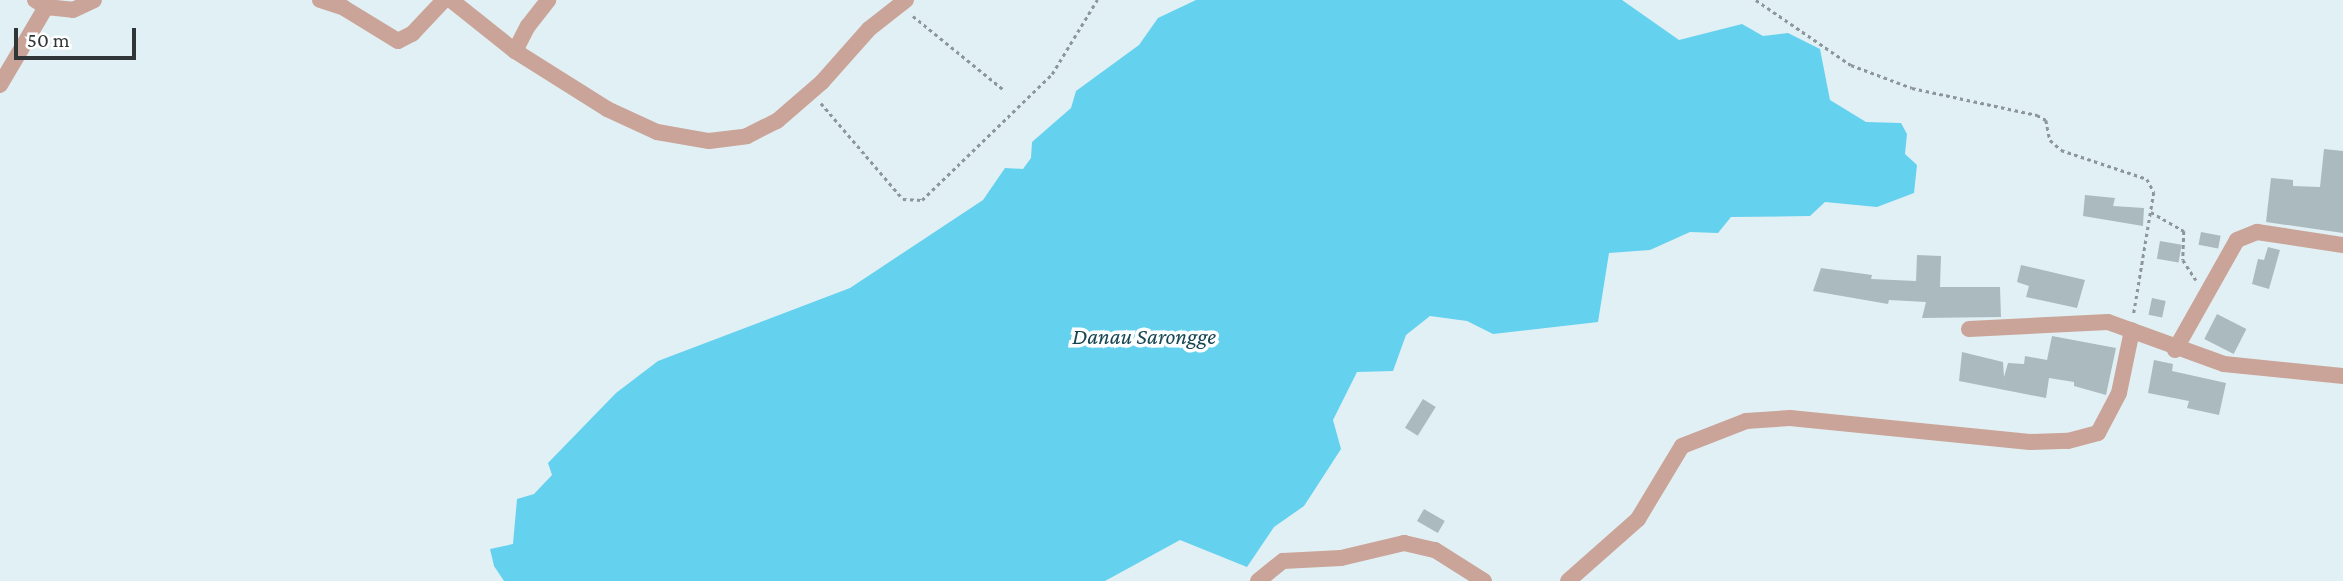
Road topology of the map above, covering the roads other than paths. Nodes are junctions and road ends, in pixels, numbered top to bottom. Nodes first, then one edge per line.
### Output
1 (94, 0) edge
2 (320, 0) edge
3 (444, 0) edge
4 (451, 0) edge
5 (548, 0) edge
6 (41, 3) edge
7 (903, 3) edge
8 (515, 51) junction
9 (0, 85) edge
10 (2343, 244) edge
11 (1969, 329) dead end
12 (2132, 330) junction
13 (2175, 350) junction
14 (2343, 376) edge
15 (1258, 581) edge
16 (1484, 581) edge
17 (1568, 581) edge

1 - 6 street
2 - 3 street
4 - 8 street
5 - 8 street
6 - 9 street
7 - 8 street
10 - 13 street
11 - 12 street
12 - 13 street
12 - 17 street
13 - 14 street
15 - 16 street

